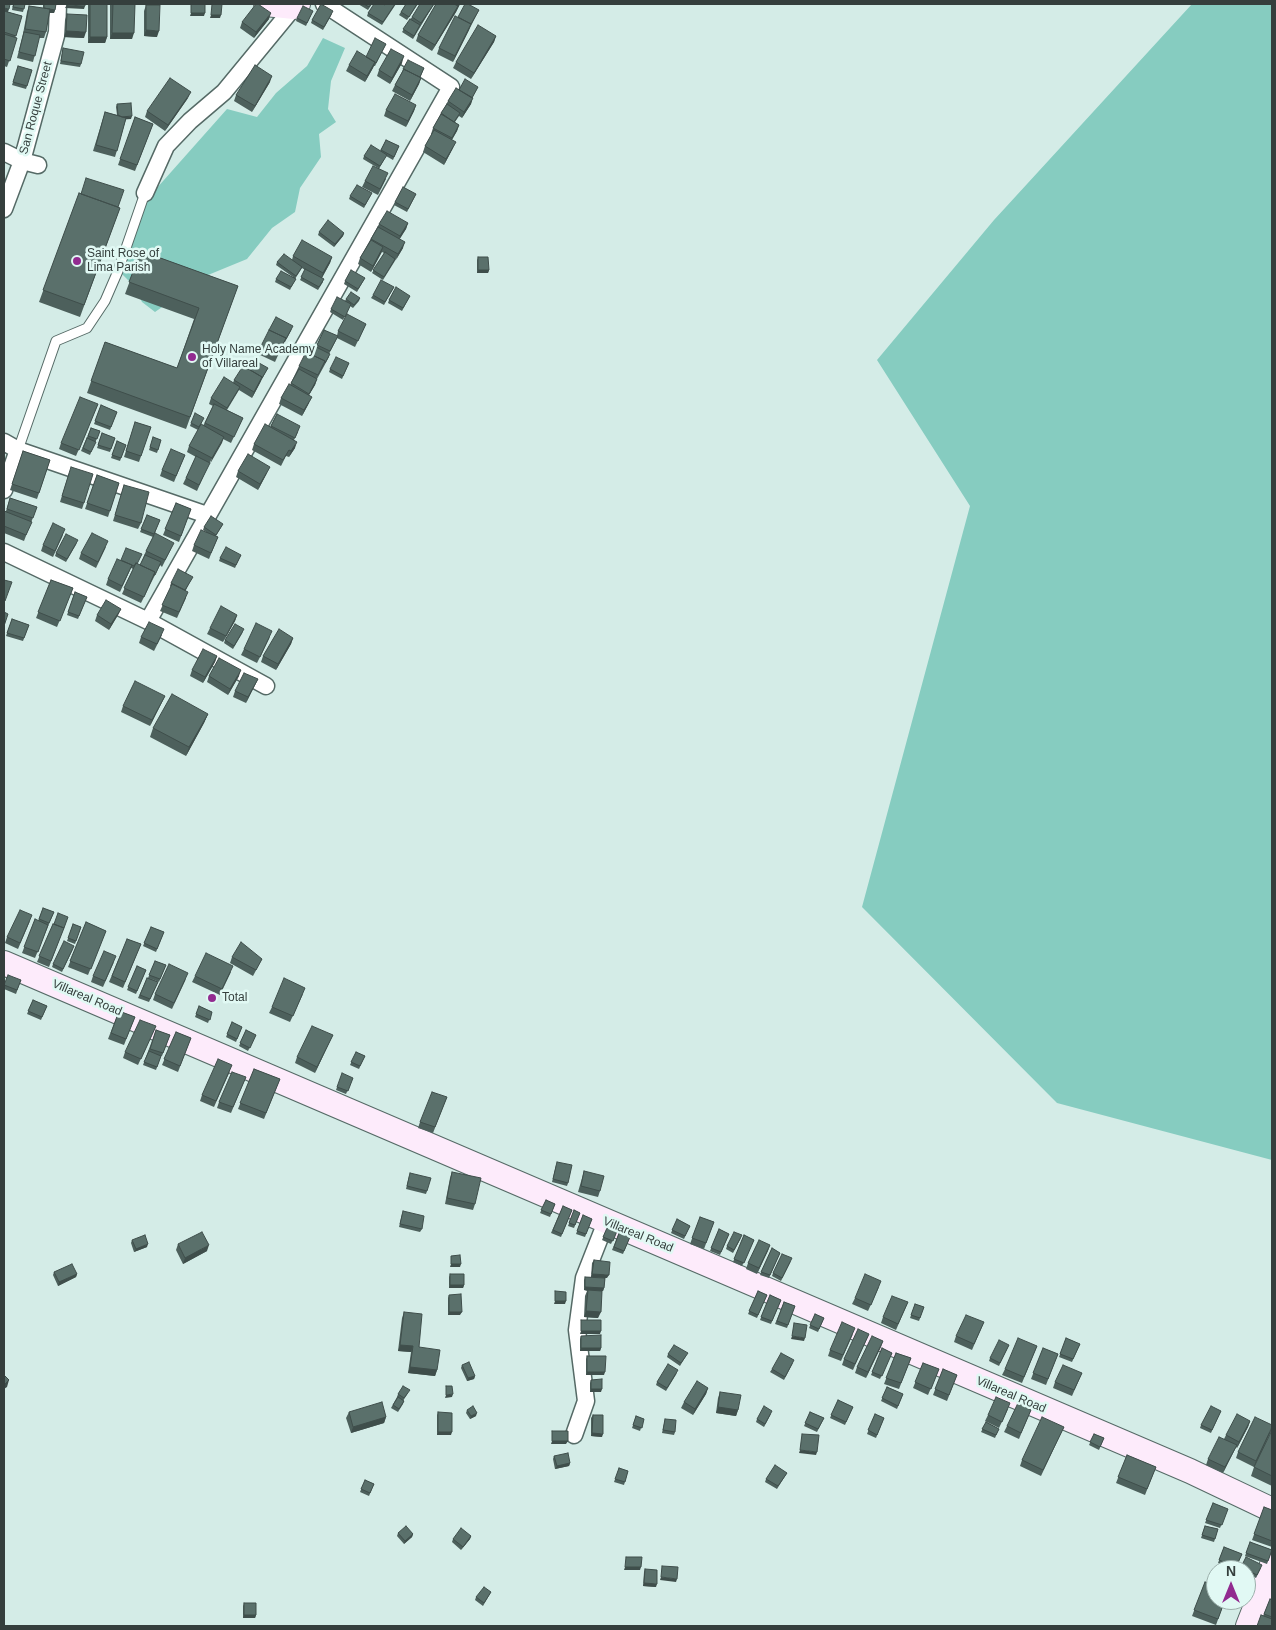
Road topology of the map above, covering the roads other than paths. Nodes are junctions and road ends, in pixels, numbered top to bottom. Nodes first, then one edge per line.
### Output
1 (58, 4) edge
2 (266, 4) edge
3 (324, 4) edge
4 (296, 5) edge
5 (4, 152) edge
6 (22, 161) junction
7 (38, 165) dead end
8 (144, 193) joint
9 (4, 210) edge
10 (11, 446) edge
11 (4, 490) edge
12 (207, 516) junction
13 (4, 552) edge
14 (148, 620) junction
15 (266, 686) dead end
16 (4, 963) edge
17 (606, 1222) junction
18 (574, 1435) dead end
19 (1272, 1510) edge
20 (1272, 1565) edge
21 (1248, 1626) edge

1 - 6 street, San Roque Street
2 - 4 main road
3 - 12 street
4 - 8 street
5 - 6 street
6 - 7 street
6 - 9 street, San Roque Street
8 - 10 lane
10 - 11 street
10 - 12 street
12 - 14 street
13 - 14 street
14 - 15 street
16 - 17 main road, Villareal Road
17 - 18 street
17 - 19 main road, Villareal Road
20 - 21 main road

